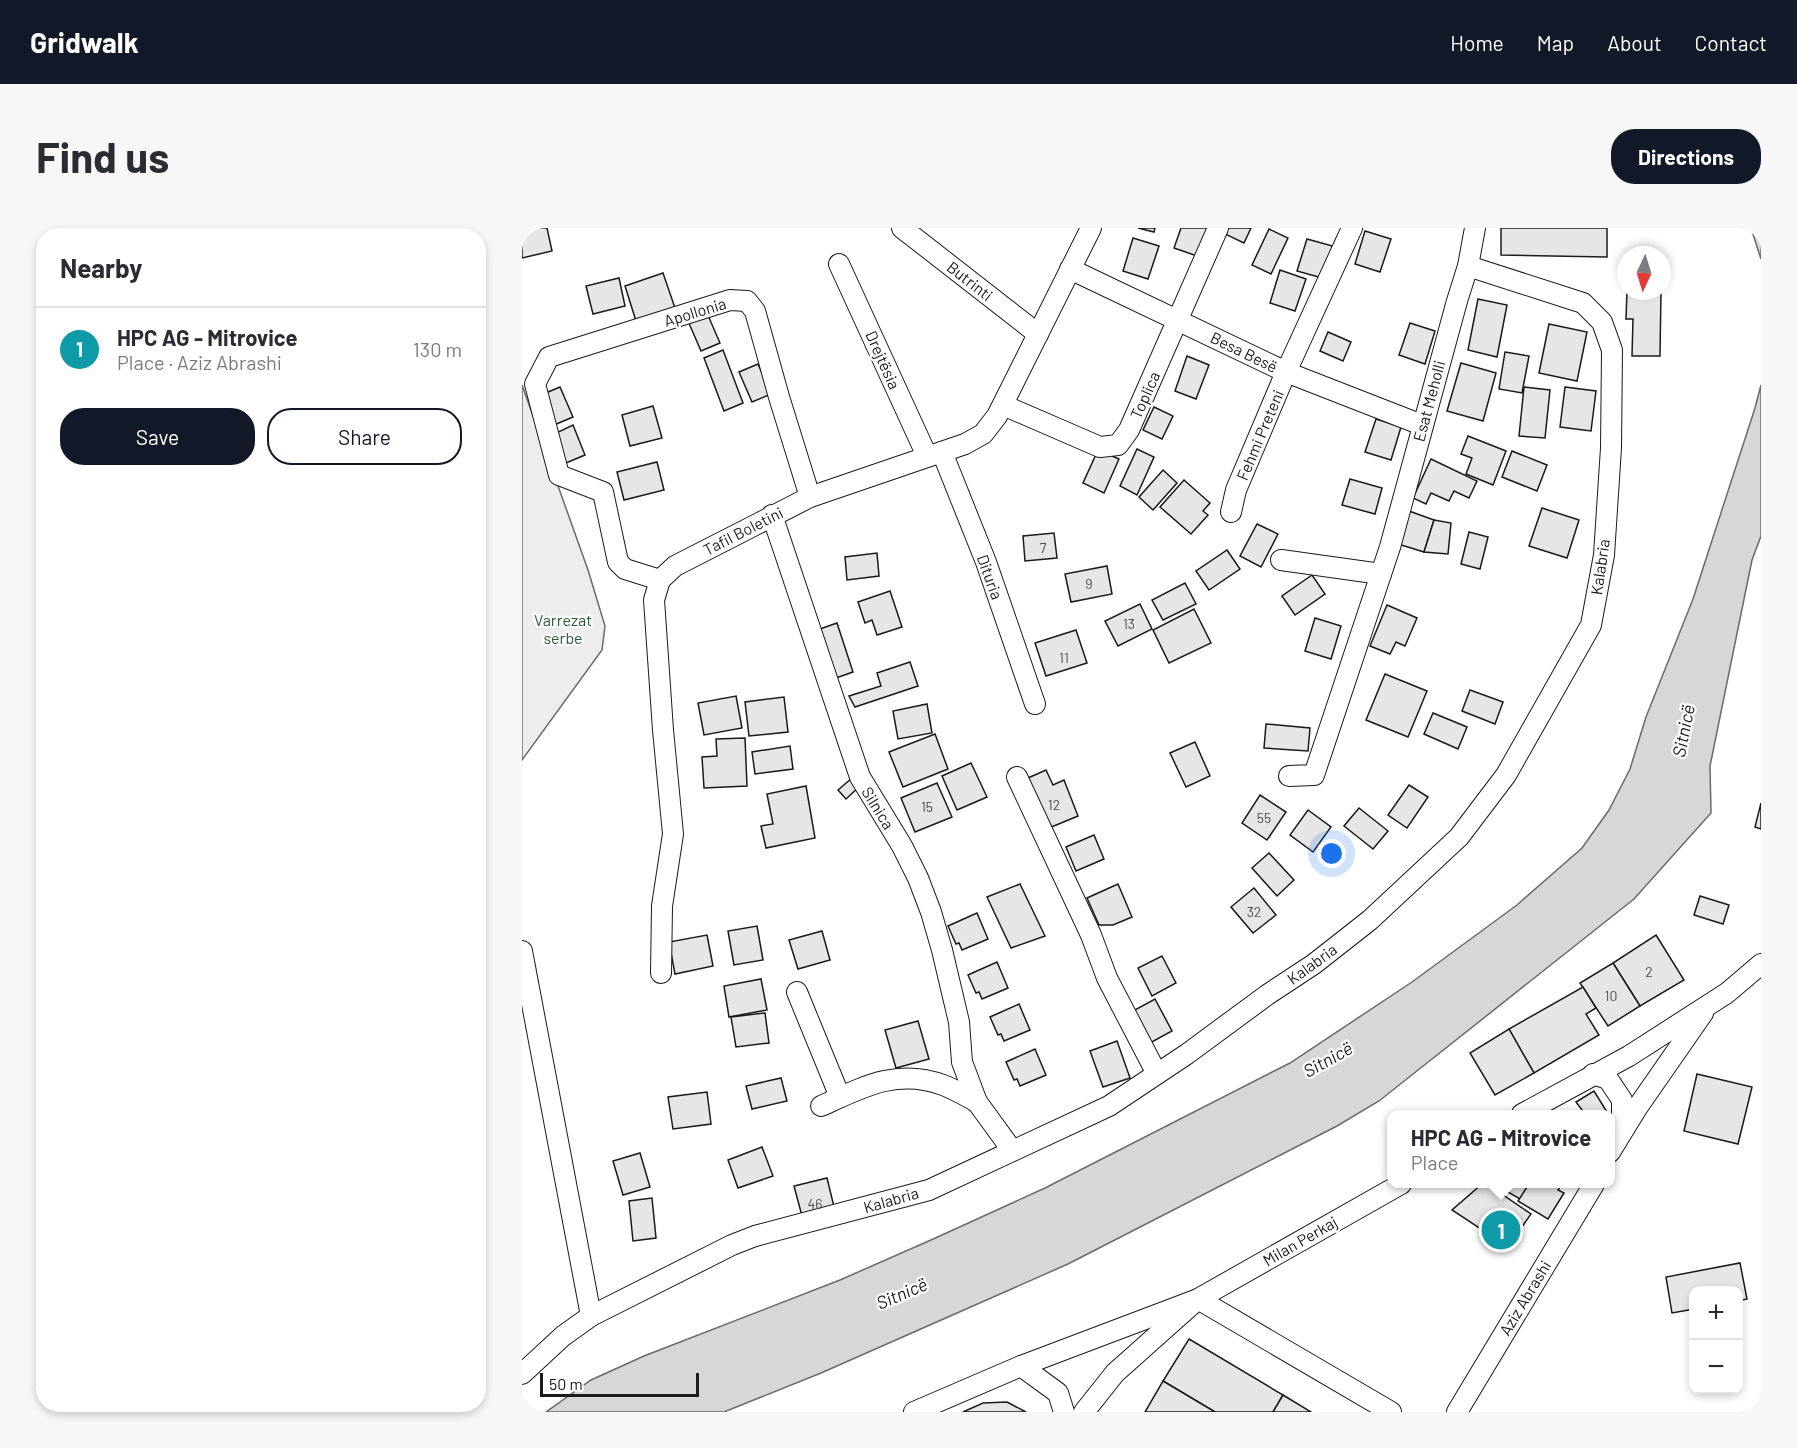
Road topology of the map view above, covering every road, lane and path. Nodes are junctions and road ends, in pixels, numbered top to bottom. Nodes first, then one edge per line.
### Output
1 (902, 228) edge
2 (1091, 228) edge
3 (1218, 228) edge
4 (1352, 228) edge
5 (1475, 228) edge
6 (839, 264) dead end
7 (1468, 266) junction
8 (1070, 269) junction
9 (1178, 321) junction
10 (1038, 334) junction
11 (1286, 372) junction
12 (1003, 405) junction
13 (1422, 425) junction
14 (934, 454) junction
15 (810, 497) junction
16 (1231, 512) dead end
17 (772, 514) junction
18 (1281, 560) dead end
19 (1381, 574) junction
20 (660, 580) junction
21 (1035, 704) dead end
22 (1289, 776) dead end
23 (1017, 777) dead end
24 (522, 951) edge
25 (1761, 964) edge
26 (661, 973) dead end
27 (797, 992) dead end
28 (1710, 1003) junction
29 (1157, 1074) junction
30 (1593, 1074) junction
31 (840, 1097) junction
32 (977, 1102) junction
33 (821, 1106) dead end
34 (1529, 1110) edge
35 (1622, 1130) junction
36 (1615, 1144) edge
37 (1012, 1150) junction
38 (1394, 1188) edge
39 (1592, 1188) edge
40 (1198, 1299) junction
41 (591, 1316) junction
42 (1021, 1366) junction
43 (522, 1374) edge
44 (914, 1412) edge
45 (1064, 1412) edge
46 (1084, 1412) edge
47 (1391, 1412) edge
48 (1457, 1412) edge

1 - 10 street, Butrinti
2 - 8 street, Tafil Boletini
3 - 9 street, Toplica
4 - 11 street, Fehmi Preteni
5 - 7 street, Esat Meholli
6 - 14 street, Drejtësia
7 - 13 street, Esat Meholli
7 - 29 street, Kalabria
8 - 9 street, Besa Besë
8 - 10 street, Tafil Boletini
9 - 11 street, Besa Besë
9 - 12 street, Toplica
10 - 12 street, Tafil Boletini
11 - 13 street, Besa Besë
11 - 16 street, Fehmi Preteni
12 - 14 street, Tafil Boletini
13 - 19 street, Esat Meholli
14 - 15 street, Tafil Boletini
14 - 21 street, Dituria
15 - 17 street, Tafil Boletini
15 - 20 street, Apollonia
17 - 20 street, Tafil Boletini
17 - 32 street, Silnica
18 - 19 street
19 - 22 street, Esat Meholli
20 - 26 street
23 - 29 street
24 - 41 street
25 - 28 street
27 - 31 street
28 - 30 street
28 - 35 street
29 - 37 street, Kalabria
30 - 34 street
30 - 35 street
31 - 32 street, Silnica
31 - 33 street, Silnica
32 - 37 street, Silnica
35 - 36 street
37 - 41 street, Kalabria
38 - 40 street, Milan Perkaj
39 - 48 street, Aziz Abrashi
40 - 42 street, Milan Perkaj
40 - 46 street, Milan Perkaj
40 - 47 street
41 - 43 street, Kalabria
42 - 44 street, Milan Perkaj
42 - 45 street

